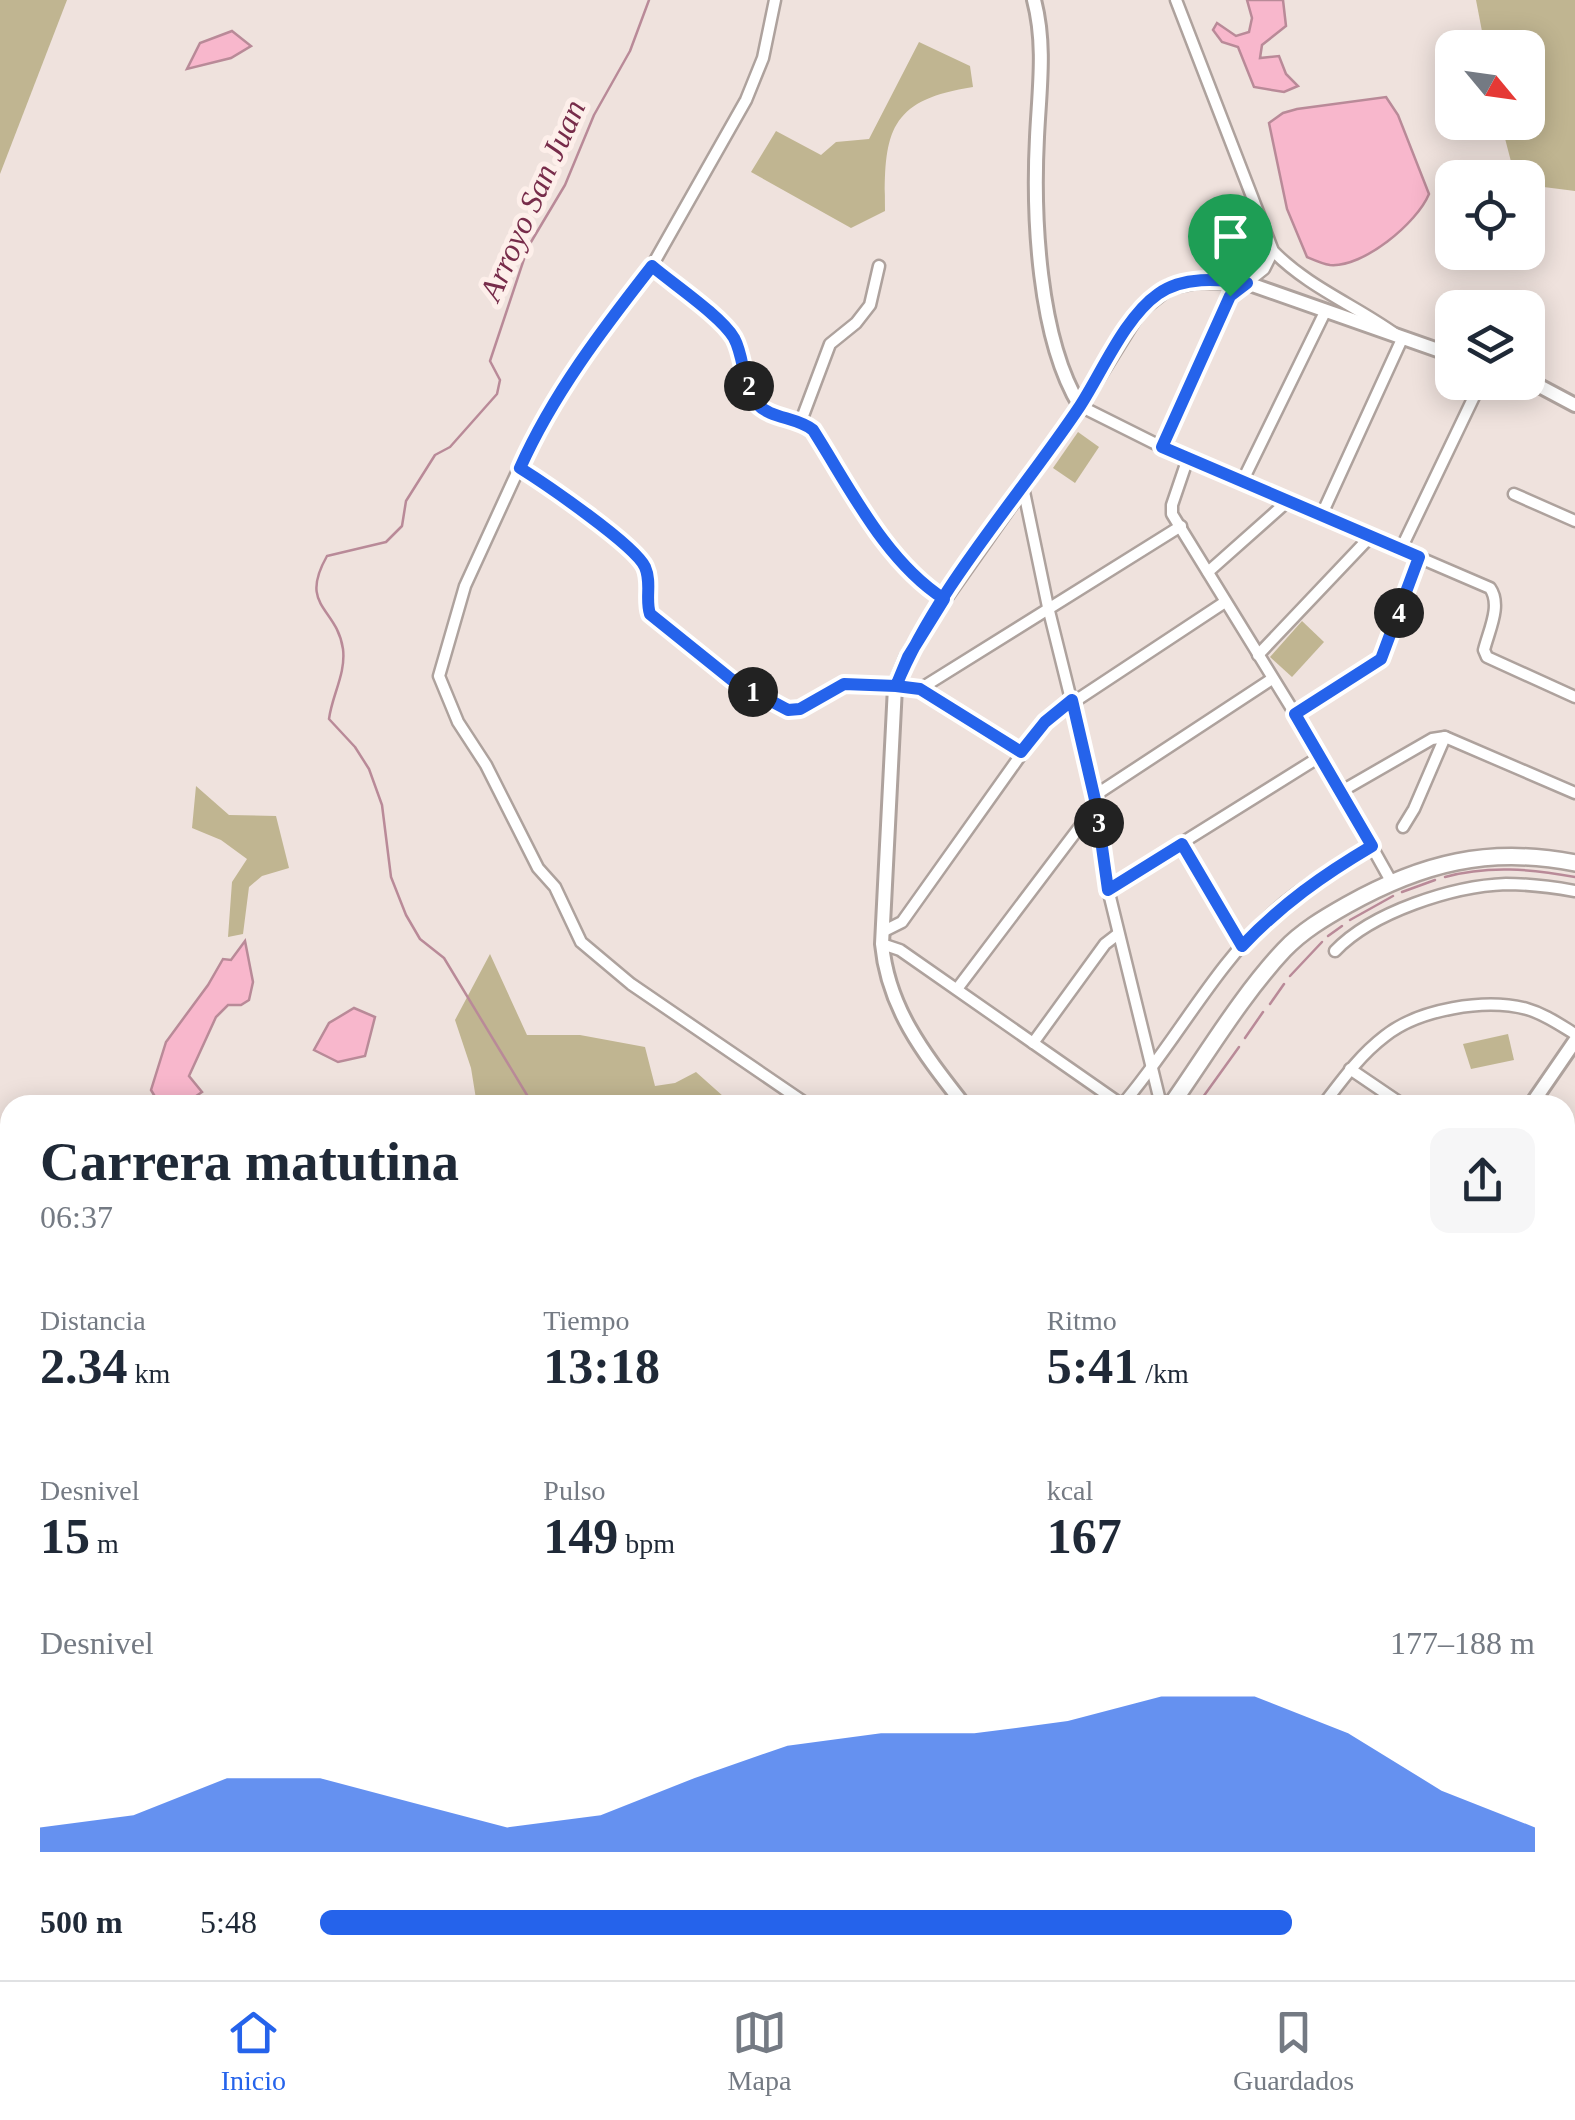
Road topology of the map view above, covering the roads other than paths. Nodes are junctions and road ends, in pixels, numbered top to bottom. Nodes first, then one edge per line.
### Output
1 (776, 0) edge
2 (1034, 0) edge
3 (1176, 0) edge
4 (1273, 251) junction
5 (652, 266) junction
6 (878, 266) dead end
7 (1247, 283) junction
8 (1325, 312) junction
9 (1402, 339) junction
10 (1435, 350) edge
11 (1545, 389) edge
12 (1471, 400) edge
13 (1575, 405) edge
14 (1080, 406) junction
15 (801, 420) junction
16 (1162, 447) junction
17 (1188, 458) junction
18 (520, 468) junction
19 (1243, 480) junction
20 (1022, 487) junction
21 (1514, 494) dead end
22 (1289, 500) junction
23 (1322, 514) junction
24 (1575, 521) edge
25 (1180, 526) junction
26 (1370, 536) junction
27 (1401, 549) junction
28 (1419, 557) junction
29 (1208, 572) junction
30 (944, 599) junction
31 (1225, 602) junction
32 (1048, 607) junction
33 (1258, 655) junction
34 (1272, 679) junction
35 (896, 686) junction
36 (920, 689) junction
37 (1575, 697) edge
38 (1072, 700) junction
39 (1295, 714) junction
40 (1446, 737) junction
41 (1021, 752) junction
42 (1321, 756) junction
43 (1340, 792) junction
44 (1575, 793) edge
45 (1096, 800) junction
46 (1403, 827) dead end
47 (1182, 844) junction
48 (1372, 846) junction
49 (1575, 863) edge
50 (1391, 881) junction
51 (1108, 890) junction
52 (1575, 891) edge
53 (1118, 934) junction
54 (882, 938) junction
55 (1242, 946) junction
56 (1335, 950) dead end
57 (957, 989) junction
58 (1575, 1038) edge
59 (1033, 1043) junction
60 (1350, 1069) junction
61 (1152, 1073) junction
62 (793, 1095) edge
63 (956, 1095) edge
64 (1108, 1095) edge
65 (1131, 1095) edge
66 (1158, 1095) edge
67 (1178, 1095) edge
68 (1330, 1095) edge
69 (1388, 1095) edge
70 (1538, 1095) edge

1 - 5 street
2 - 14 street
3 - 4 street
4 - 7 street
4 - 9 street
5 - 15 street
5 - 18 street
6 - 15 street
7 - 8 street
7 - 14 street
7 - 16 street
8 - 9 street
8 - 19 street
9 - 10 street
9 - 23 street
11 - 13 street
12 - 27 street
14 - 16 street
14 - 20 street
15 - 30 street
16 - 17 street
17 - 19 street
17 - 25 street
18 - 35 street
18 - 62 street
19 - 22 street
20 - 30 street
20 - 32 street
21 - 24 street
22 - 23 street
22 - 29 street
23 - 26 street
25 - 29 street
25 - 32 street
26 - 27 street
26 - 33 street
27 - 28 street
28 - 37 street
28 - 39 street
29 - 31 street
30 - 35 street
31 - 33 street
31 - 38 street
32 - 36 street
32 - 38 street
33 - 34 street
34 - 39 street
34 - 45 street
35 - 36 street
35 - 54 street
36 - 41 street
38 - 41 street
38 - 45 street
39 - 42 street
40 - 43 street
40 - 44 street
40 - 46 street
41 - 54 street
42 - 43 street
42 - 47 street
43 - 48 street
45 - 51 street
45 - 57 street
47 - 51 street
47 - 55 street
48 - 50 street
48 - 55 street
49 - 50 main road
50 - 67 main road
51 - 53 street
52 - 56 street
53 - 59 street
53 - 61 street
54 - 57 street
54 - 63 street
55 - 61 street
57 - 59 street
58 - 60 street
58 - 70 street
59 - 64 street
60 - 68 street
60 - 69 street
61 - 65 street
61 - 66 street

